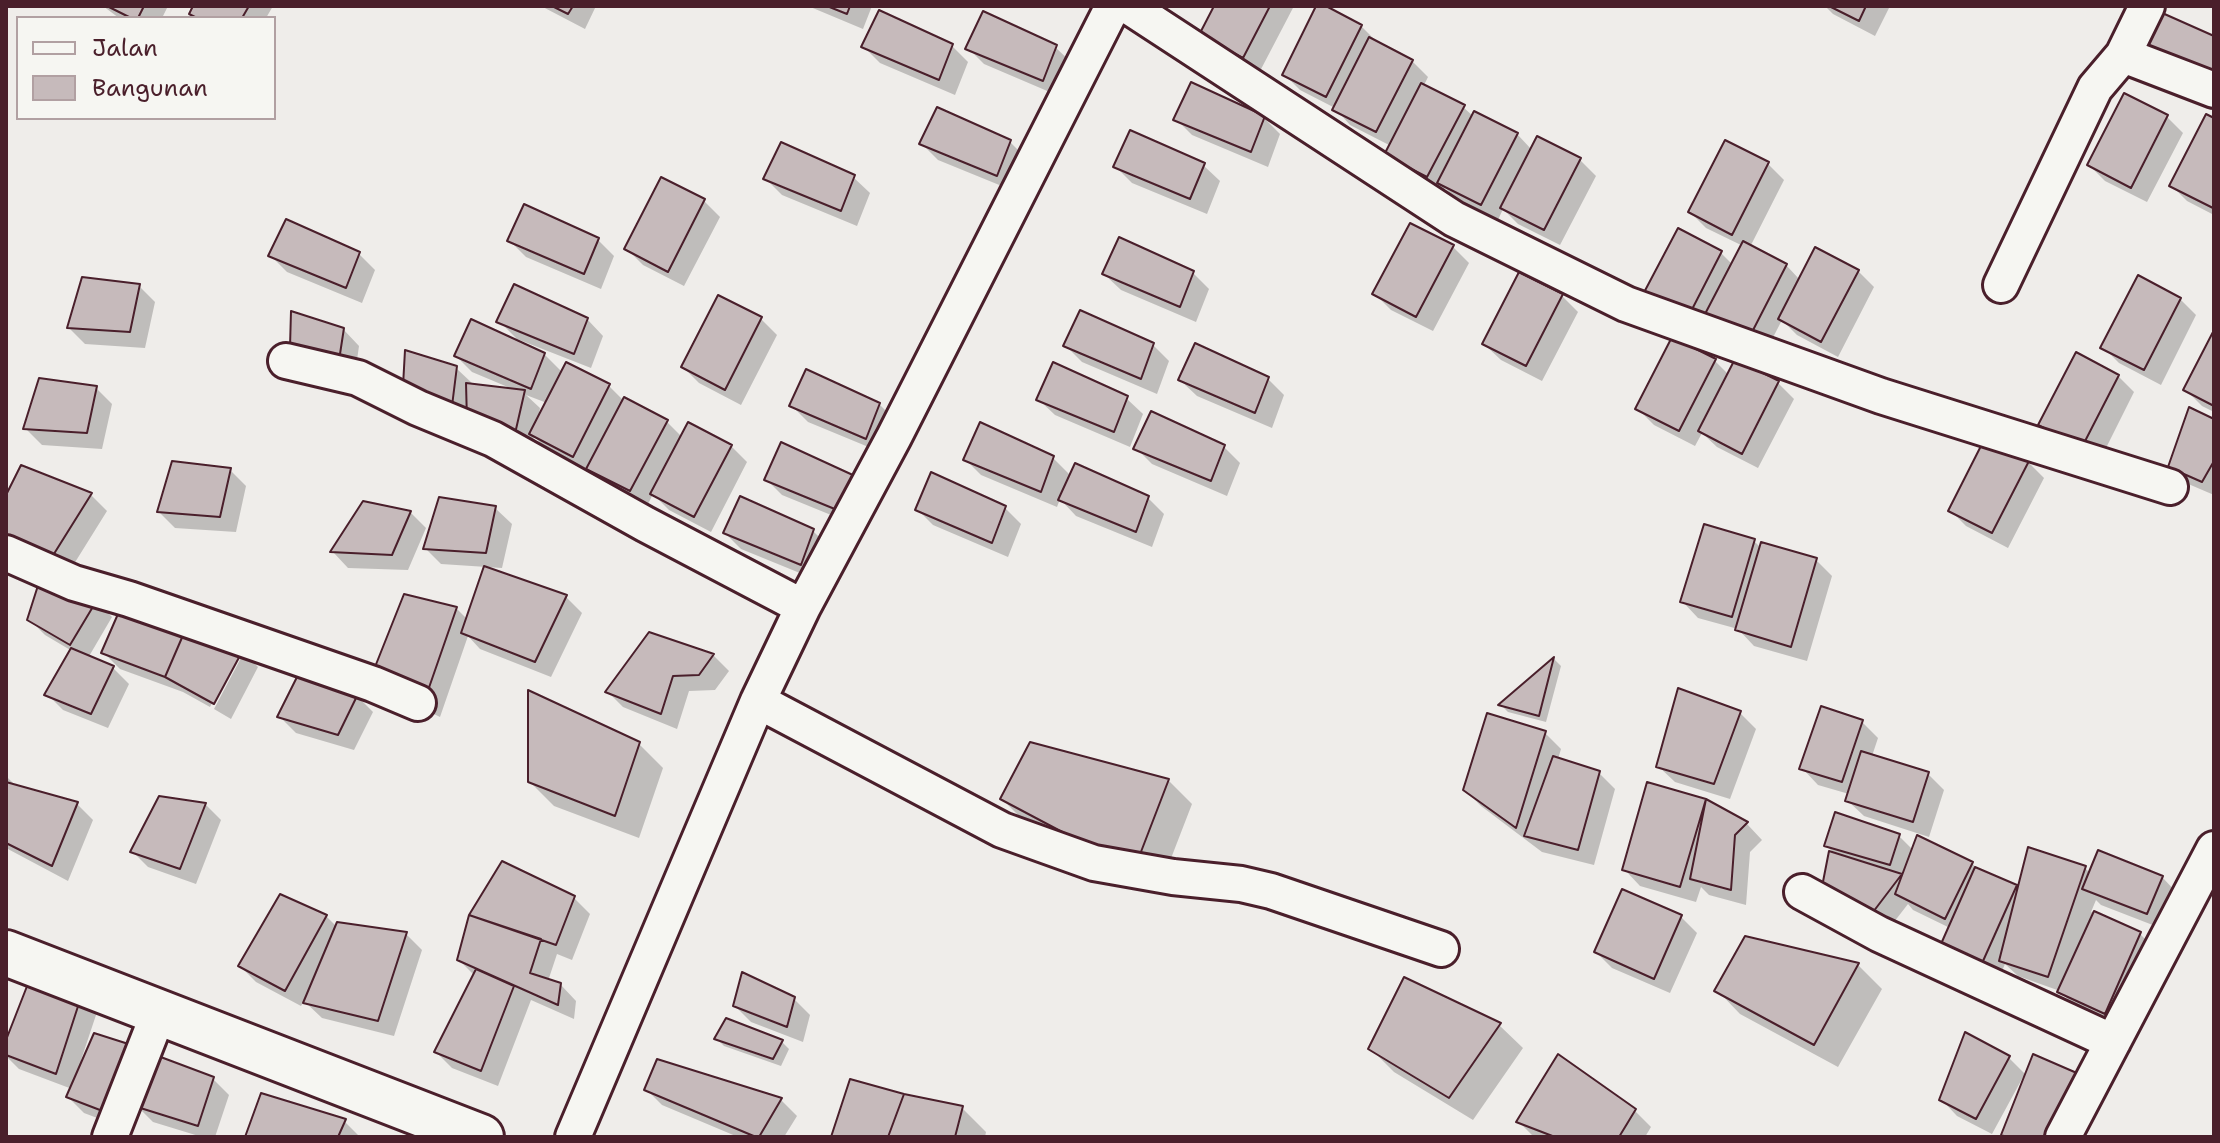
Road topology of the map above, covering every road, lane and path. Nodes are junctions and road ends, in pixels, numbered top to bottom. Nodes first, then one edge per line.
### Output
1 (1113, 6) edge
2 (1128, 6) edge
3 (2147, 6) edge
4 (2123, 55) junction
5 (2214, 90) edge
6 (2001, 285) dead end
7 (286, 361) dead end
8 (2170, 487) dead end
9 (6, 553) edge
10 (803, 607) junction
11 (758, 701) junction
12 (418, 703) dead end
13 (2214, 849) edge
14 (1802, 892) dead end
15 (1441, 949) dead end
16 (6, 953) edge
17 (159, 1012) junction
18 (2113, 1042) junction
19 (110, 1137) edge
20 (481, 1137) edge
21 (573, 1137) edge
22 (2063, 1137) edge

1 - 10 street
2 - 8 street
3 - 4 street
4 - 5 street
4 - 6 street
7 - 10 street
9 - 12 street
10 - 11 street
11 - 15 street
11 - 21 street
13 - 18 street
14 - 18 street
16 - 17 main road
17 - 19 street
17 - 20 main road
18 - 22 street

